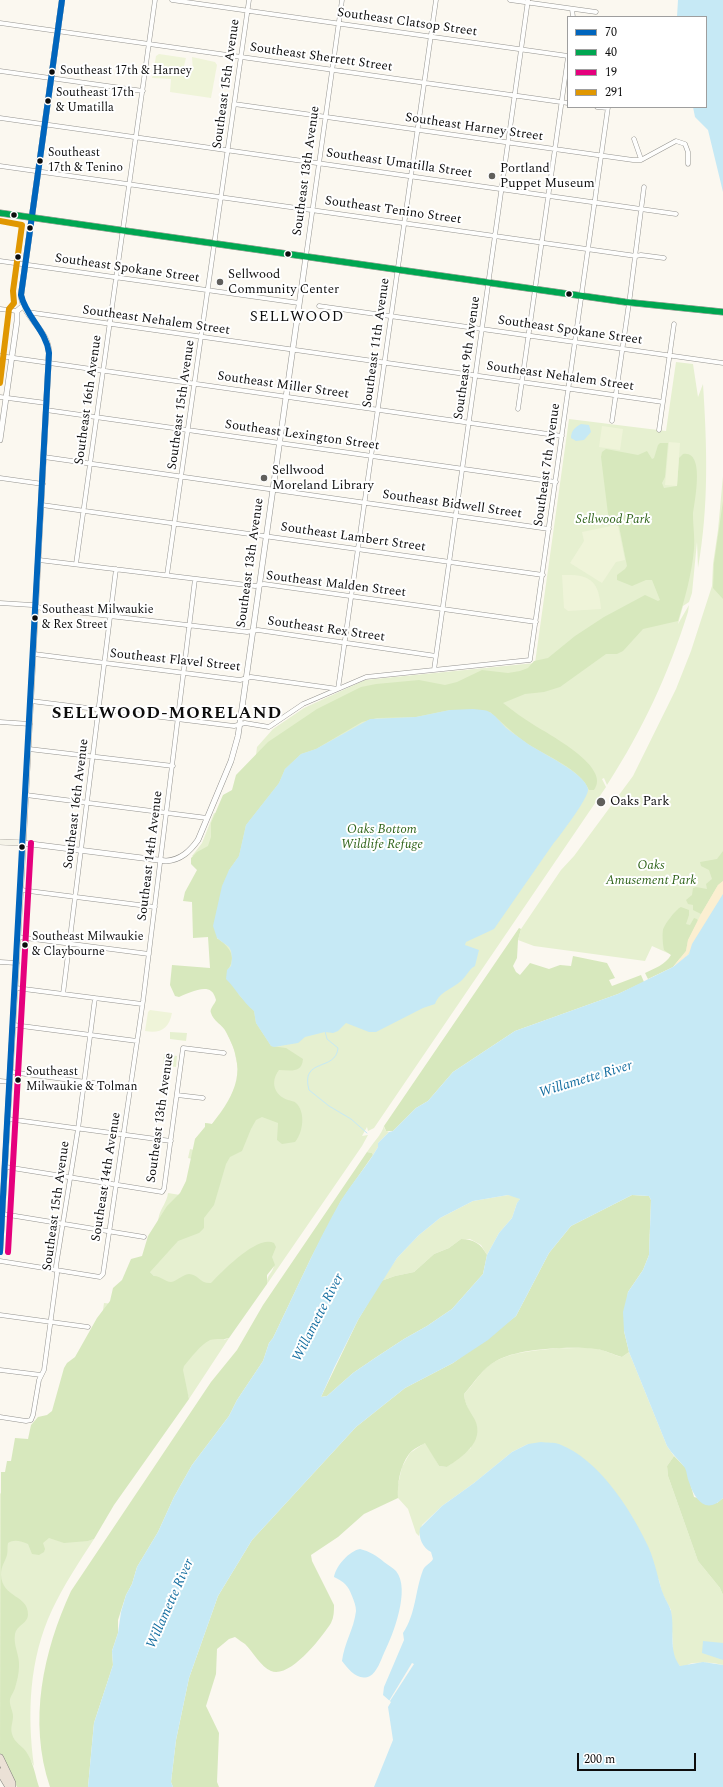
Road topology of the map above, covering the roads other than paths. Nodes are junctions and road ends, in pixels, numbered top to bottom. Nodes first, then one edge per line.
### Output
1 (62, 0) edge
2 (155, 0) edge
3 (172, 0) edge
4 (249, 0) edge
5 (342, 0) edge
6 (436, 0) edge
7 (510, 0) edge
8 (528, 1) edge
9 (572, 9) junction
10 (247, 11) junction
11 (596, 12) dead end
12 (573, 16) edge
13 (0, 23) edge
14 (339, 24) junction
15 (58, 32) junction
16 (430, 36) junction
17 (150, 45) junction
18 (521, 49) junction
19 (567, 56) edge
20 (240, 57) junction
21 (567, 64) edge
22 (332, 70) junction
23 (0, 71) edge
24 (51, 78) junction
25 (424, 83) junction
26 (143, 91) junction
27 (515, 96) junction
28 (562, 102) junction
29 (567, 103) edge
30 (234, 104) junction
31 (608, 108) edge
32 (325, 117) junction
33 (0, 118) edge
34 (45, 125) junction
35 (417, 130) junction
36 (136, 138) junction
37 (634, 139) dead end
38 (508, 143) junction
39 (555, 149) junction
40 (228, 150) junction
41 (601, 156) junction
42 (641, 160) junction
43 (319, 163) junction
44 (688, 164) dead end
45 (0, 166) edge
46 (38, 171) junction
47 (410, 176) junction
48 (129, 184) junction
49 (644, 187) dead end
50 (502, 189) junction
51 (548, 196) junction
52 (221, 197) junction
53 (595, 203) junction
54 (642, 209) junction
55 (312, 210) junction
56 (0, 213) edge
57 (676, 214) dead end
58 (32, 218) junction
59 (404, 222) junction
60 (123, 230) junction
61 (495, 236) junction
62 (542, 242) junction
63 (214, 244) junction
64 (588, 249) junction
65 (306, 256) junction
66 (636, 256) junction
67 (664, 258) dead end
68 (0, 261) edge
69 (25, 264) junction
70 (397, 270) junction
71 (117, 277) junction
72 (488, 283) junction
73 (535, 289) junction
74 (208, 290) junction
75 (582, 296) junction
76 (299, 303) junction
77 (630, 303) junction
78 (23, 306) junction
79 (319, 306) dead end
80 (0, 309) edge
81 (17, 311) junction
82 (27, 312) junction
83 (723, 312) edge
84 (391, 316) junction
85 (17, 321) junction
86 (110, 324) junction
87 (674, 324) dead end
88 (482, 329) junction
89 (529, 336) junction
90 (201, 337) junction
91 (575, 342) junction
92 (622, 349) junction
93 (292, 350) junction
94 (0, 356) edge
95 (670, 356) junction
96 (12, 358) junction
97 (48, 363) junction
98 (384, 363) junction
99 (723, 363) edge
100 (103, 371) junction
101 (476, 376) junction
102 (522, 382) junction
103 (195, 384) junction
104 (569, 389) junction
105 (615, 395) junction
106 (286, 396) junction
107 (0, 397) edge
108 (6, 398) junction
109 (663, 402) junction
110 (46, 403) junction
111 (518, 409) dead end
112 (46, 410) junction
113 (378, 410) junction
114 (97, 417) junction
115 (612, 421) dead end
116 (469, 422) junction
117 (188, 430) junction
118 (659, 430) dead end
119 (562, 436) junction
120 (0, 438) edge
121 (279, 443) junction
122 (371, 456) junction
123 (44, 457) junction
124 (90, 463) junction
125 (462, 469) junction
126 (182, 477) junction
127 (0, 478) edge
128 (556, 482) junction
129 (43, 484) junction
130 (273, 490) junction
131 (365, 503) junction
132 (42, 505) junction
133 (84, 510) junction
134 (456, 516) junction
135 (175, 524) junction
136 (549, 529) junction
137 (266, 536) junction
138 (358, 549) junction
139 (39, 560) junction
140 (449, 562) junction
141 (76, 564) junction
142 (116, 569) junction
143 (167, 575) junction
144 (543, 575) junction
145 (195, 579) junction
146 (259, 585) junction
147 (351, 596) junction
148 (0, 603) edge
149 (36, 606) junction
150 (443, 609) junction
151 (110, 616) junction
152 (536, 622) junction
153 (190, 626) junction
154 (253, 631) junction
155 (345, 642) junction
156 (34, 654) junction
157 (436, 656) junction
158 (104, 663) junction
159 (434, 670) junction
160 (184, 672) junction
161 (246, 678) junction
162 (338, 689) junction
163 (31, 701) junction
164 (98, 710) junction
165 (178, 719) junction
166 (0, 722) edge
167 (30, 724) junction
168 (239, 725) junction
169 (29, 749) junction
170 (93, 756) junction
171 (173, 766) junction
172 (26, 795) junction
173 (87, 803) junction
174 (167, 813) junction
175 (207, 818) junction
176 (0, 842) edge
177 (24, 843) junction
178 (82, 850) junction
179 (161, 860) junction
180 (21, 890) junction
181 (76, 897) junction
182 (155, 907) junction
183 (18, 937) junction
184 (70, 944) junction
185 (150, 954) junction
186 (0, 962) edge
187 (17, 963) junction
188 (16, 988) junction
189 (63, 994) junction
190 (95, 998) junction
191 (142, 1004) junction
192 (14, 1025) junction
193 (90, 1035) junction
194 (137, 1042) junction
195 (224, 1053) dead end
196 (11, 1072) junction
197 (0, 1081) edge
198 (10, 1082) junction
199 (84, 1082) junction
200 (130, 1088) junction
201 (177, 1095) junction
202 (203, 1098) dead end
203 (8, 1119) junction
204 (78, 1129) junction
205 (124, 1135) junction
206 (171, 1141) junction
207 (6, 1167) junction
208 (71, 1177) junction
209 (116, 1185) junction
210 (2, 1196) edge
211 (2, 1214) junction
212 (63, 1224) junction
213 (109, 1231) junction
214 (144, 1237) dead end
215 (0, 1252) edge
216 (0, 1261) edge
217 (56, 1270) junction
218 (0, 1315) edge
219 (50, 1322) junction
220 (88, 1327) dead end
221 (0, 1370) edge
222 (41, 1375) junction
223 (0, 1417) edge
224 (0, 1758) edge
225 (0, 1772) edge
226 (9, 1787) edge
227 (12, 1787) edge

1 - 15 main road
2 - 17 street, Southeast 16th Avenue
3 - 10 street, Southeast Clatsop Street
4 - 10 street, Southeast 15th Avenue
5 - 14 street, Southeast 13th Avenue
6 - 16 street, Southeast 11th Avenue
7 - 8 street
8 - 9 street
8 - 18 street, Southeast 9th Avenue
9 - 11 street
9 - 12 street
10 - 14 street, Southeast Clatsop Street
10 - 20 street, Southeast 15th Avenue
13 - 15 street, Southeast Sherrett Street
14 - 16 street, Southeast Clatsop Street
14 - 22 street, Southeast 13th Avenue
15 - 17 street, Southeast Sherrett Street
15 - 24 main road
16 - 18 street, Southeast Clatsop Street
16 - 25 street, Southeast 11th Avenue
17 - 20 street, Southeast Sherrett Street
17 - 26 street, Southeast 16th Avenue
18 - 19 street, Southeast Clatsop Street
18 - 27 street, Southeast 9th Avenue
20 - 22 street, Southeast Sherrett Street
20 - 30 street, Southeast 15th Avenue
21 - 28 street
22 - 25 street, Southeast Sherrett Street
22 - 32 street, Southeast 13th Avenue
23 - 24 street
24 - 26 street
24 - 34 main road
25 - 27 street, Southeast Sherrett Street
25 - 35 street, Southeast 11th Avenue
26 - 36 street, Southeast 16th Avenue
27 - 28 street, Southeast Sherrett Street
27 - 38 street, Southeast 9th Avenue
28 - 29 street, Southeast Sherrett Street
28 - 39 street
30 - 32 street, Southeast Harney Street
30 - 40 street, Southeast 15th Avenue
31 - 41 street, Southeast 7th Avenue
32 - 35 street, Southeast Harney Street
32 - 43 street, Southeast 13th Avenue
33 - 34 street, Southeast Umatilla Street
34 - 36 street, Southeast Umatilla Street
34 - 46 main road
35 - 38 street, Southeast Harney Street
35 - 47 street, Southeast 11th Avenue
36 - 40 street, Southeast Umatilla Street
36 - 48 street, Southeast 16th Avenue
37 - 42 street
38 - 39 street, Southeast Harney Street
38 - 50 street, Southeast 9th Avenue
39 - 41 street, Southeast Harney Street
39 - 51 street
40 - 43 street, Southeast Umatilla Street
40 - 52 street, Southeast 15th Avenue
41 - 42 street, Southeast Harney Street
41 - 53 street, Southeast 7th Avenue
42 - 44 street
43 - 47 street, Southeast Umatilla Street
43 - 55 street, Southeast 13th Avenue
45 - 46 street, Southeast Tenino Street
46 - 48 street, Southeast Tenino Street
46 - 58 main road
47 - 50 street, Southeast Umatilla Street
47 - 59 street, Southeast 11th Avenue
48 - 52 street, Southeast Tenino Street
48 - 60 street, Southeast 16th Avenue
49 - 54 street
50 - 51 street, Southeast Umatilla Street
50 - 61 street, Southeast 9th Avenue
51 - 53 street, Southeast Umatilla Street
51 - 62 street
52 - 55 street, Southeast Tenino Street
52 - 63 street, Southeast 15th Avenue
53 - 54 street, Southeast Umatilla Street
53 - 64 street, Southeast 7th Avenue
54 - 57 street, Southeast Umatilla Street
54 - 66 street
55 - 59 street, Southeast Tenino Street
55 - 65 street, Southeast 13th Avenue
56 - 58 main road
58 - 60 main road
58 - 69 main road
59 - 61 street, Southeast Tenino Street
59 - 70 street, Southeast 11th Avenue
60 - 63 main road
60 - 71 street, Southeast 16th Avenue
61 - 62 street, Southeast Tenino Street
61 - 72 street, Southeast 9th Avenue
62 - 64 street, Southeast Tenino Street
62 - 73 street
63 - 65 main road
63 - 74 street, Southeast 15th Avenue
64 - 66 street, Southeast Tenino Street
64 - 75 street, Southeast 7th Avenue
65 - 70 main road
65 - 76 street, Southeast 13th Avenue
66 - 67 street, Southeast Tenino Street
66 - 77 street
68 - 69 street, Southeast Spokane Street
69 - 71 street, Southeast Spokane Street
69 - 78 main road
70 - 72 main road
70 - 84 street, Southeast 11th Avenue
71 - 74 street, Southeast Spokane Street
71 - 86 street, Southeast 16th Avenue
72 - 73 main road
72 - 88 street, Southeast 9th Avenue
73 - 75 main road
73 - 89 street
74 - 76 street, Southeast Spokane Street
74 - 90 street, Southeast 15th Avenue
75 - 77 main road
75 - 91 street, Southeast 7th Avenue
76 - 93 street, Southeast 13th Avenue
77 - 83 main road
77 - 92 street
78 - 81 street
78 - 82 main road
79 - 84 street, Southeast Spokane Street
80 - 81 street
81 - 85 street
82 - 85 street
82 - 86 street, Southeast Nehalem Street
82 - 97 main road
84 - 88 street, Southeast Spokane Street
84 - 98 street, Southeast 11th Avenue
85 - 96 street
86 - 90 street, Southeast Nehalem Street
86 - 100 street, Southeast 16th Avenue
87 - 95 street
88 - 89 street, Southeast Spokane Street
88 - 101 street, Southeast 9th Avenue
89 - 91 street, Southeast Spokane Street
89 - 102 street
90 - 93 street, Southeast Nehalem Street
90 - 103 street, Southeast 15th Avenue
91 - 92 street, Southeast Spokane Street
91 - 104 street, Southeast 7th Avenue
92 - 95 street, Southeast Spokane Street
92 - 105 street
93 - 98 street, Southeast Nehalem Street
93 - 106 street, Southeast 13th Avenue
94 - 96 street, Southeast Miller Street
95 - 99 street, Southeast Spokane Street
95 - 109 street
96 - 97 street, Southeast Miller Street
96 - 108 street
97 - 100 street, Southeast Miller Street
97 - 110 main road
98 - 101 street, Southeast Nehalem Street
98 - 113 street, Southeast 11th Avenue
100 - 103 street, Southeast Miller Street
100 - 114 street, Southeast 16th Avenue
101 - 102 street, Southeast Nehalem Street
101 - 116 street, Southeast 9th Avenue
102 - 104 street, Southeast Nehalem Street
102 - 111 street
103 - 106 street, Southeast Miller Street
103 - 117 street, Southeast 15th Avenue
104 - 105 street, Southeast Nehalem Street
104 - 119 street, Southeast 7th Avenue
105 - 109 street, Southeast Nehalem Street
105 - 115 street
106 - 113 street, Southeast Miller Street
106 - 121 street, Southeast 13th Avenue
107 - 108 street
108 - 110 street
108 - 120 street
109 - 118 street
110 - 112 main road
112 - 114 street, Southeast Lexington Street
112 - 123 main road
113 - 116 street, Southeast Miller Street
113 - 122 street, Southeast 11th Avenue
114 - 117 street, Southeast Lexington Street
114 - 124 street, Southeast 16th Avenue
116 - 119 street, Southeast Miller Street
116 - 125 street, Southeast 9th Avenue
117 - 121 street, Southeast Lexington Street
117 - 126 street, Southeast 15th Avenue
119 - 128 street, Southeast 7th Avenue
121 - 122 street, Southeast Lexington Street
121 - 130 street, Southeast 13th Avenue
122 - 125 street, Southeast Lexington Street
122 - 131 street, Southeast 11th Avenue
123 - 124 street, Southeast Bidwell Street
123 - 129 main road
124 - 126 street, Southeast Bidwell Street
124 - 133 street, Southeast 16th Avenue
125 - 128 street, Southeast Lexington Street
125 - 134 street, Southeast 9th Avenue
126 - 130 street, Southeast Bidwell Street
126 - 135 street, Southeast 15th Avenue
127 - 129 street
128 - 136 street, Southeast 7th Avenue
129 - 132 main road
130 - 131 street, Southeast Bidwell Street
130 - 137 street, Southeast 13th Avenue
131 - 134 street, Southeast Bidwell Street
131 - 138 street, Southeast 11th Avenue
132 - 133 street, Southeast Lambert Street
132 - 139 main road
133 - 135 street, Southeast Lambert Street
133 - 141 street, Southeast 16th Avenue
134 - 136 street, Southeast Bidwell Street
134 - 140 street, Southeast 9th Avenue
135 - 137 street, Southeast Lambert Street
135 - 143 street, Southeast 15th Avenue
136 - 144 street, Southeast 7th Avenue
137 - 138 street, Southeast Lambert Street
137 - 146 street, Southeast 13th Avenue
138 - 140 street, Southeast Lambert Street
138 - 147 street, Southeast 11th Avenue
139 - 141 street, Southeast Malden Street
139 - 149 main road
140 - 144 street, Southeast Lambert Street
140 - 150 street, Southeast 9th Avenue
141 - 142 street, Southeast Malden Street
142 - 143 street, Southeast Malden Street
142 - 151 street, Southeast 16th Avenue
143 - 145 street, Southeast Malden Street
144 - 152 street, Southeast 7th Avenue
145 - 146 street, Southeast Malden Street
145 - 153 street, Southeast 14th Avenue
146 - 147 street, Southeast Malden Street
146 - 154 street, Southeast 13th Avenue
147 - 150 street, Southeast Malden Street
147 - 155 street, Southeast 11th Avenue
148 - 149 street, Southeast Rex Street
149 - 151 street, Southeast Rex Street
149 - 156 main road
150 - 152 street, Southeast Malden Street
150 - 157 street, Southeast 9th Avenue
151 - 153 street, Southeast Rex Street
151 - 158 street, Southeast 16th Avenue
152 - 159 street, Southeast 7th Avenue
153 - 154 street, Southeast Rex Street
153 - 160 street, Southeast 14th Avenue
154 - 155 street, Southeast Rex Street
154 - 161 street, Southeast 13th Avenue
155 - 157 street, Southeast Rex Street
155 - 162 street, Southeast 11th Avenue
156 - 158 street, Southeast Flavel Street
156 - 163 main road
157 - 159 street, Southeast 9th Avenue
158 - 160 street, Southeast Flavel Street
158 - 164 street, Southeast 16th Avenue
159 - 162 street
160 - 161 street, Southeast Flavel Street
160 - 165 street, Southeast 14th Avenue
161 - 162 street, Southeast Flavel Street
161 - 168 street, Southeast 13th Avenue
162 - 168 street
163 - 164 street
163 - 167 main road
164 - 165 street
164 - 170 street, Southeast 16th Avenue
165 - 168 street
165 - 171 street, Southeast 14th Avenue
166 - 167 street
167 - 169 main road
168 - 175 street, Southeast 13th Avenue
169 - 170 street
169 - 172 main road
170 - 171 street
170 - 173 street, Southeast 16th Avenue
171 - 174 street, Southeast 14th Avenue
172 - 173 street
172 - 177 main road
173 - 174 street
173 - 178 street, Southeast 16th Avenue
174 - 175 street
174 - 179 street, Southeast 14th Avenue
175 - 179 street, Southeast 13th Avenue
176 - 177 main road
177 - 178 street, Southeast 13th Avenue
177 - 180 main road
178 - 179 street, Southeast 13th Avenue
178 - 181 street, Southeast 16th Avenue
179 - 182 street, Southeast 14th Avenue
180 - 181 street
180 - 183 main road
181 - 182 street
181 - 184 street, Southeast 16th Avenue
182 - 185 street, Southeast 14th Avenue
183 - 184 street
183 - 187 main road
184 - 185 street
184 - 189 street, Southeast 16th Avenue
185 - 191 street, Southeast 14th Avenue
186 - 187 street
187 - 188 main road
188 - 189 street
188 - 192 main road
189 - 190 street
190 - 191 street
190 - 193 street, Southeast 15th Avenue
191 - 194 street, Southeast 14th Avenue
192 - 193 street
192 - 196 main road
193 - 194 street
193 - 199 street, Southeast 15th Avenue
194 - 200 street, Southeast 14th Avenue
195 - 201 street, Southeast 13th Avenue
196 - 198 main road
196 - 199 street
197 - 198 street
198 - 203 main road
199 - 200 street
199 - 204 street, Southeast 15th Avenue
200 - 205 street, Southeast 14th Avenue
201 - 202 street
201 - 206 street, Southeast 13th Avenue
203 - 204 street
203 - 207 main road
204 - 205 street
204 - 208 street, Southeast 15th Avenue
205 - 206 street
205 - 209 street, Southeast 14th Avenue
206 - 209 street, Southeast 13th Avenue
207 - 208 street
207 - 210 main road
208 - 209 street
208 - 212 street, Southeast 15th Avenue
209 - 213 street, Southeast 14th Avenue
210 - 211 main road
211 - 212 street
211 - 215 main road
212 - 213 street
212 - 217 street, Southeast 15th Avenue
213 - 214 street
213 - 217 street, Southeast 14th Avenue
216 - 217 street
217 - 219 street, Southeast 15th Avenue
218 - 219 street
219 - 220 street
219 - 222 street, Southeast 15th Avenue
221 - 222 street
222 - 223 street, Southeast 15th Avenue
224 - 227 highway
225 - 226 highway

